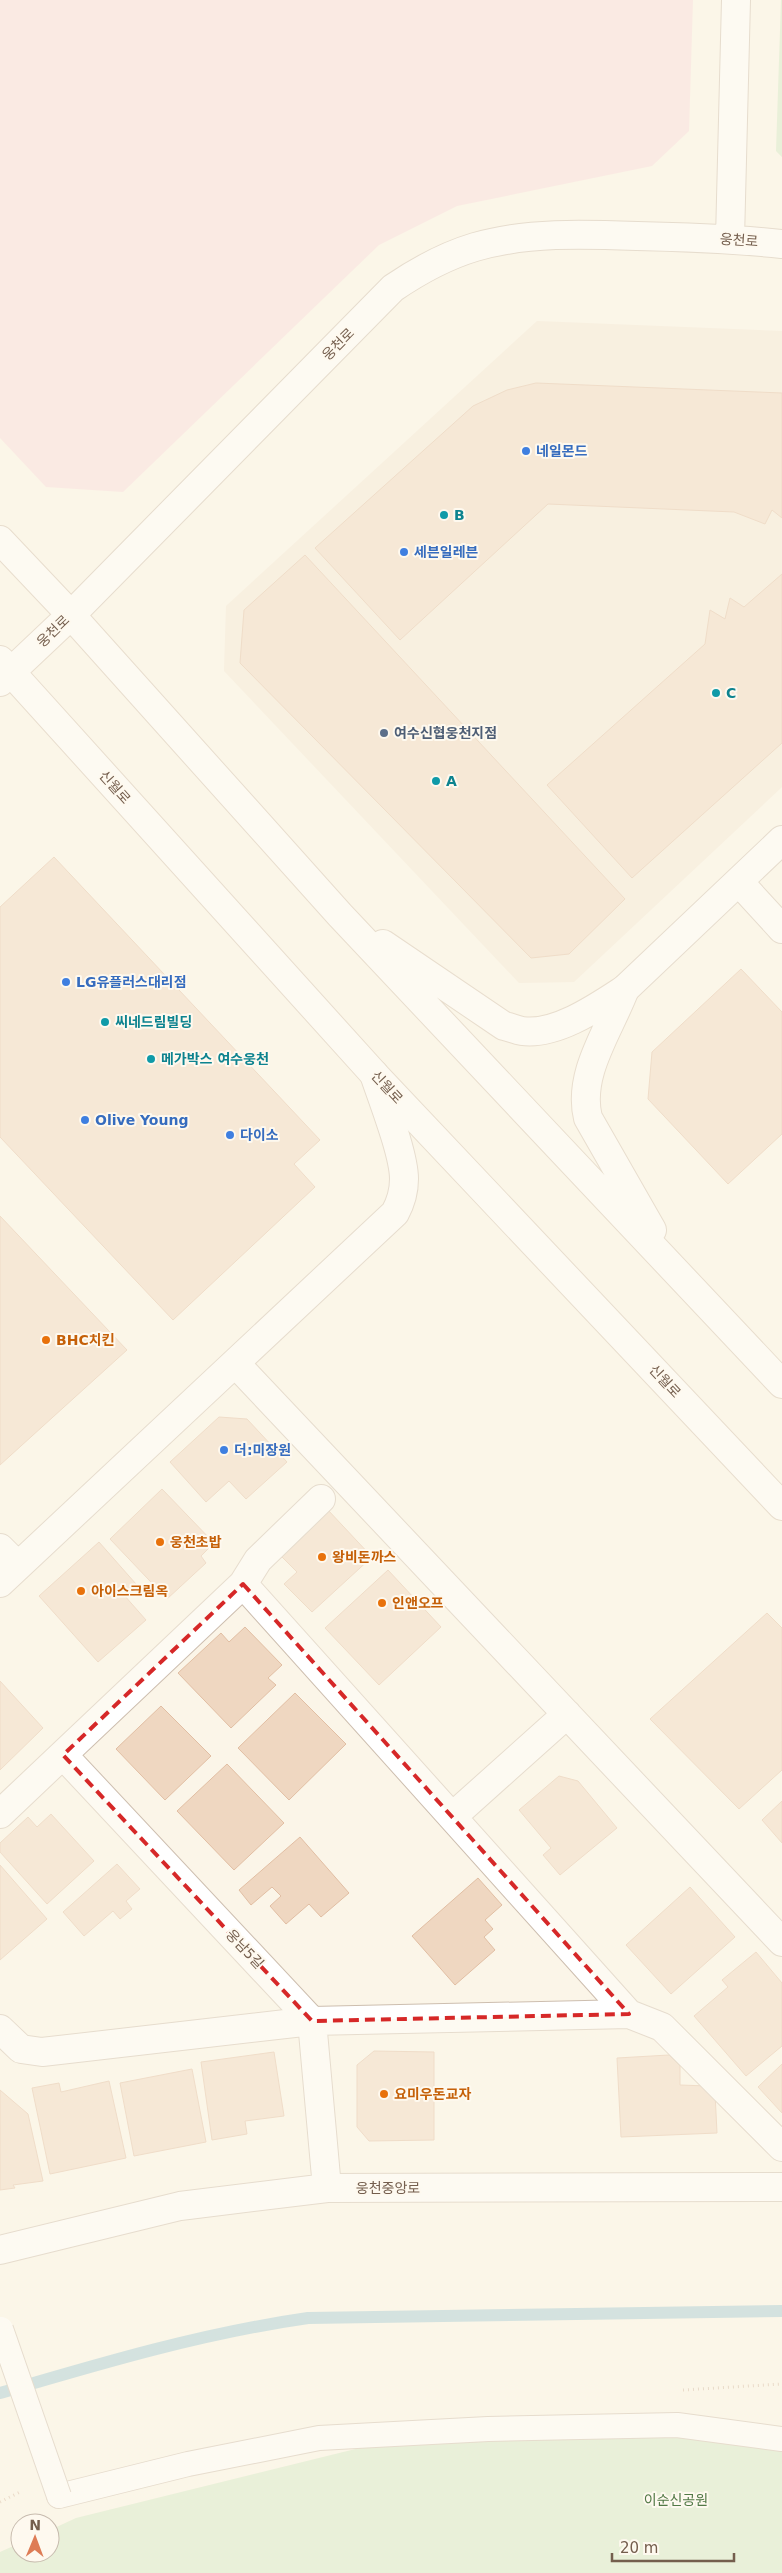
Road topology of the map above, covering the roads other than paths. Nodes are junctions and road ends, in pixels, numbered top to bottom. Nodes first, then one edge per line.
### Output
1 (736, 0) edge
2 (730, 239) junction
3 (782, 244) edge
4 (0, 540) edge
5 (70, 615) junction
6 (4, 671) edge
7 (782, 840) edge
8 (739, 882) junction
9 (340, 915) junction
10 (782, 929) edge
11 (625, 990) junction
12 (374, 1074) junction
13 (671, 1264) junction
14 (235, 1363) junction
15 (782, 1384) edge
16 (321, 1499) dead end
17 (782, 1506) edge
18 (6, 1566) edge
19 (243, 1584) junction
20 (567, 1714) junction
21 (63, 1755) junction
22 (0, 1814) edge
23 (452, 1817) junction
24 (782, 1942) edge
25 (630, 2014) junction
26 (312, 2021) junction
27 (0, 2029) edge
28 (782, 2147) edge
29 (782, 2187) edge
30 (327, 2188) junction
31 (0, 2250) edge
32 (0, 2328) edge
33 (782, 2439) edge

1 - 2 street
2 - 3 street, 웅천로
2 - 5 street, 웅천로
4 - 5 street
5 - 6 street, 웅천로
5 - 9 street
6 - 12 street, 신월로
7 - 8 street
8 - 10 street
8 - 11 street
9 - 11 street
9 - 13 street
11 - 13 street
12 - 14 street
12 - 17 street, 신월로
13 - 15 street
14 - 18 street
14 - 20 street
16 - 19 street
19 - 21 street
19 - 23 street
20 - 23 street
20 - 24 street
21 - 22 street
21 - 26 street, 웅남5길
23 - 25 street
25 - 26 street
25 - 28 street
26 - 27 street
26 - 30 street
29 - 30 street, 웅천중앙로
30 - 31 street, 웅천중앙로
32 - 33 lane, bridge

